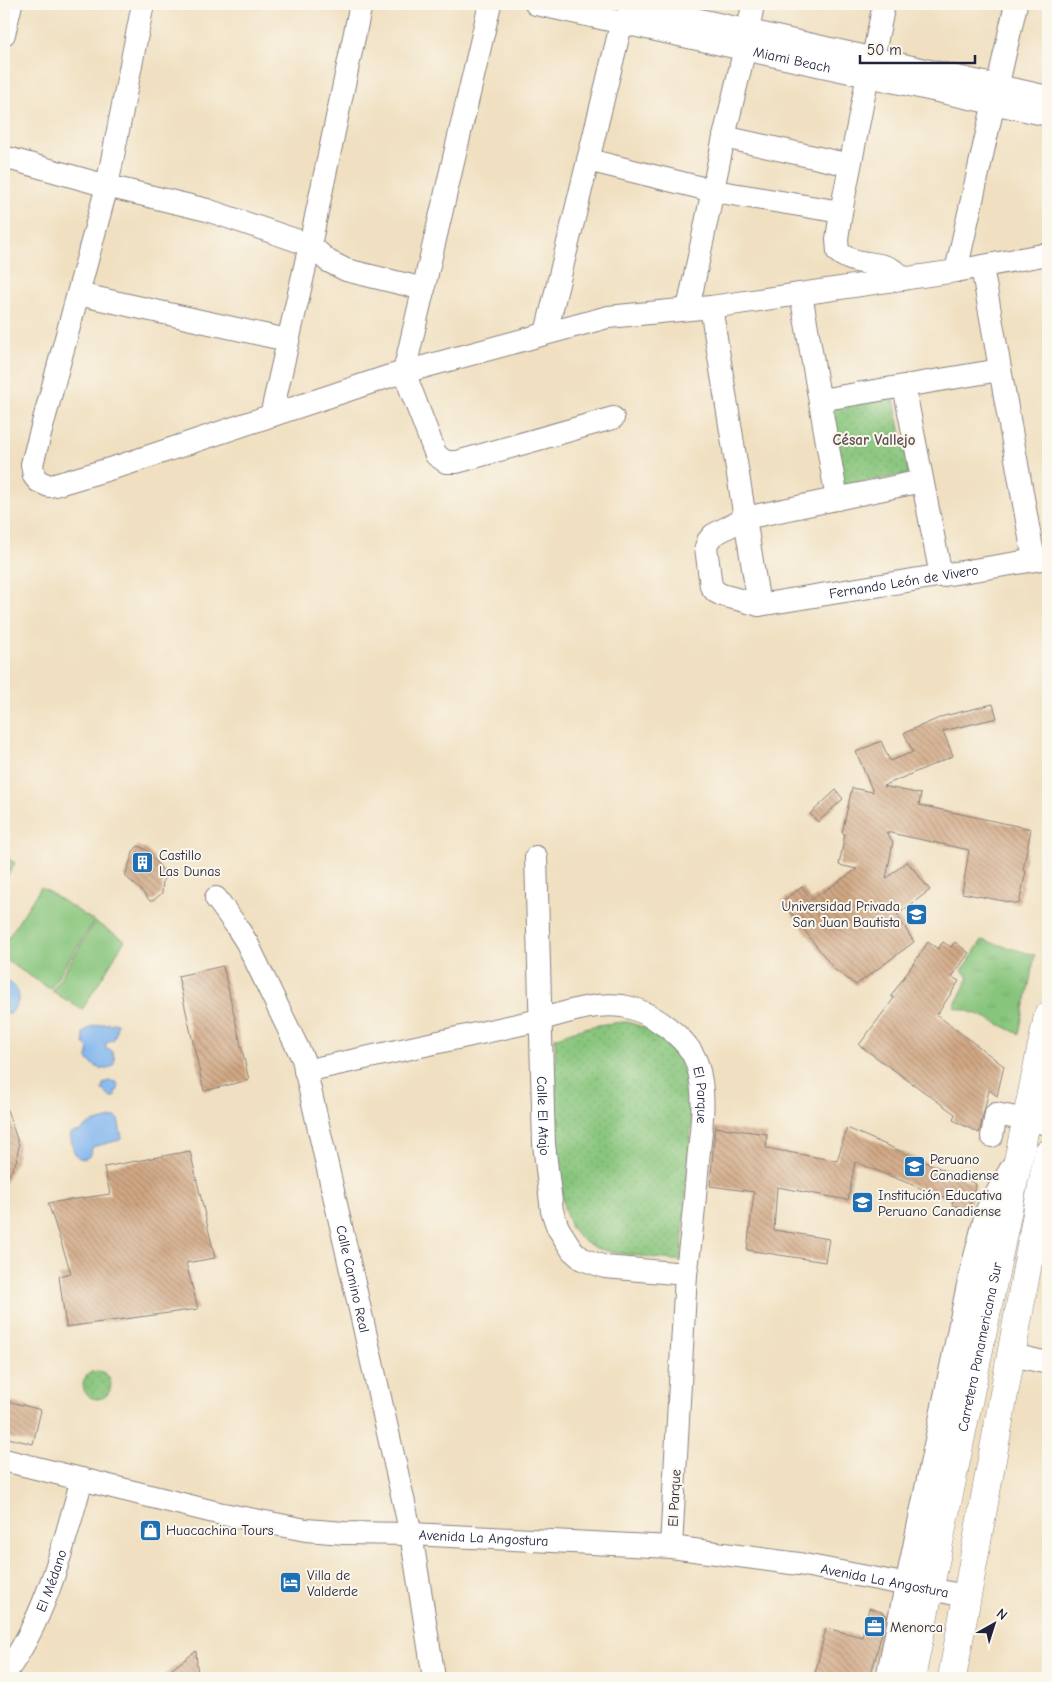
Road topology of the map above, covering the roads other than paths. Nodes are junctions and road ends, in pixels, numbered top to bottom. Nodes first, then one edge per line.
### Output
1 (11, 4) edge
2 (143, 4) edge
3 (361, 4) edge
4 (490, 4) edge
5 (536, 4) edge
6 (753, 4) edge
7 (884, 4) edge
8 (1016, 4) edge
9 (625, 13) edge
10 (4, 34) edge
11 (746, 40) junction
12 (870, 67) junction
13 (996, 94) junction
14 (1048, 97) edge
15 (1048, 115) edge
16 (724, 137) junction
17 (4, 157) edge
18 (588, 160) junction
19 (850, 165) junction
20 (107, 186) junction
21 (714, 191) junction
22 (841, 212) junction
23 (310, 245) junction
24 (1048, 254) edge
25 (982, 267) junction
26 (956, 271) junction
27 (904, 279) junction
28 (424, 289) junction
29 (78, 294) junction
30 (801, 294) junction
31 (711, 307) junction
32 (688, 310) junction
33 (546, 333) junction
34 (287, 340) junction
35 (1000, 370) junction
36 (404, 372) junction
37 (904, 386) junction
38 (820, 400) junction
39 (271, 416) junction
40 (613, 418) dead end
41 (922, 481) junction
42 (837, 499) junction
43 (745, 518) junction
44 (1041, 559) edge
45 (941, 576) junction
46 (759, 605) junction
47 (536, 857) dead end
48 (216, 898) dead end
49 (1048, 1016) edge
50 (542, 1019) junction
51 (305, 1071) junction
52 (1033, 1133) edge
53 (992, 1136) dead end
54 (1048, 1153) edge
55 (686, 1274) junction
56 (1012, 1355) junction
57 (1048, 1363) edge
58 (4, 1460) edge
59 (82, 1479) junction
60 (411, 1534) junction
61 (671, 1547) junction
62 (919, 1587) junction
63 (966, 1596) junction
64 (4, 1675) edge
65 (434, 1678) edge
66 (886, 1678) edge
67 (911, 1678) edge
68 (952, 1678) edge

1 - 10 street
2 - 20 street
3 - 23 street
4 - 28 street
5 - 9 street, Miami Beach
6 - 11 street
7 - 12 street
8 - 13 street
9 - 11 street, Miami Beach
9 - 18 street
11 - 12 street, Miami Beach
11 - 16 street
12 - 13 street, Miami Beach
12 - 19 street
13 - 14 street, Miami Beach
13 - 15 street, Miami Beach
13 - 26 street
16 - 19 street
16 - 21 street
17 - 20 street
18 - 21 street
18 - 33 street
19 - 22 street
20 - 23 street
20 - 29 street
21 - 22 street
21 - 32 street
22 - 27 street
23 - 28 street
23 - 34 street
24 - 25 street
25 - 26 street
25 - 35 street
26 - 27 street
27 - 30 street
28 - 36 street
29 - 34 street
29 - 39 street
30 - 31 street
30 - 38 street
31 - 32 street
31 - 43 street
32 - 33 street
33 - 36 street
34 - 39 street
35 - 37 street
35 - 44 street
36 - 39 street
36 - 40 street
37 - 38 street
37 - 41 street
38 - 42 street
41 - 42 street
41 - 45 street
42 - 43 street
43 - 46 street
43 - 46 street
44 - 45 street, Fernando León de Vivero
45 - 46 street, Fernando León de Vivero
47 - 50 street, Calle El Atajo
48 - 51 street, Calle Camino Real
49 - 52 highway, Carretera Panamericana Sur
50 - 51 street, El Parque
50 - 55 street, Calle El Atajo
50 - 55 street, El Parque
51 - 60 street, Calle Camino Real
52 - 53 street
52 - 62 highway, Carretera Panamericana Sur
54 - 56 highway
55 - 61 street, El Parque
56 - 57 street
56 - 63 highway
58 - 59 street, Avenida La Angostura
59 - 60 street, Avenida La Angostura
59 - 64 street, El Médano
60 - 61 street, Avenida La Angostura
60 - 65 street, Calle Camino Real
61 - 62 street, Avenida La Angostura
62 - 63 street, Avenida La Angostura
62 - 66 street
62 - 67 highway, Carretera Panamericana Sur
63 - 68 highway

